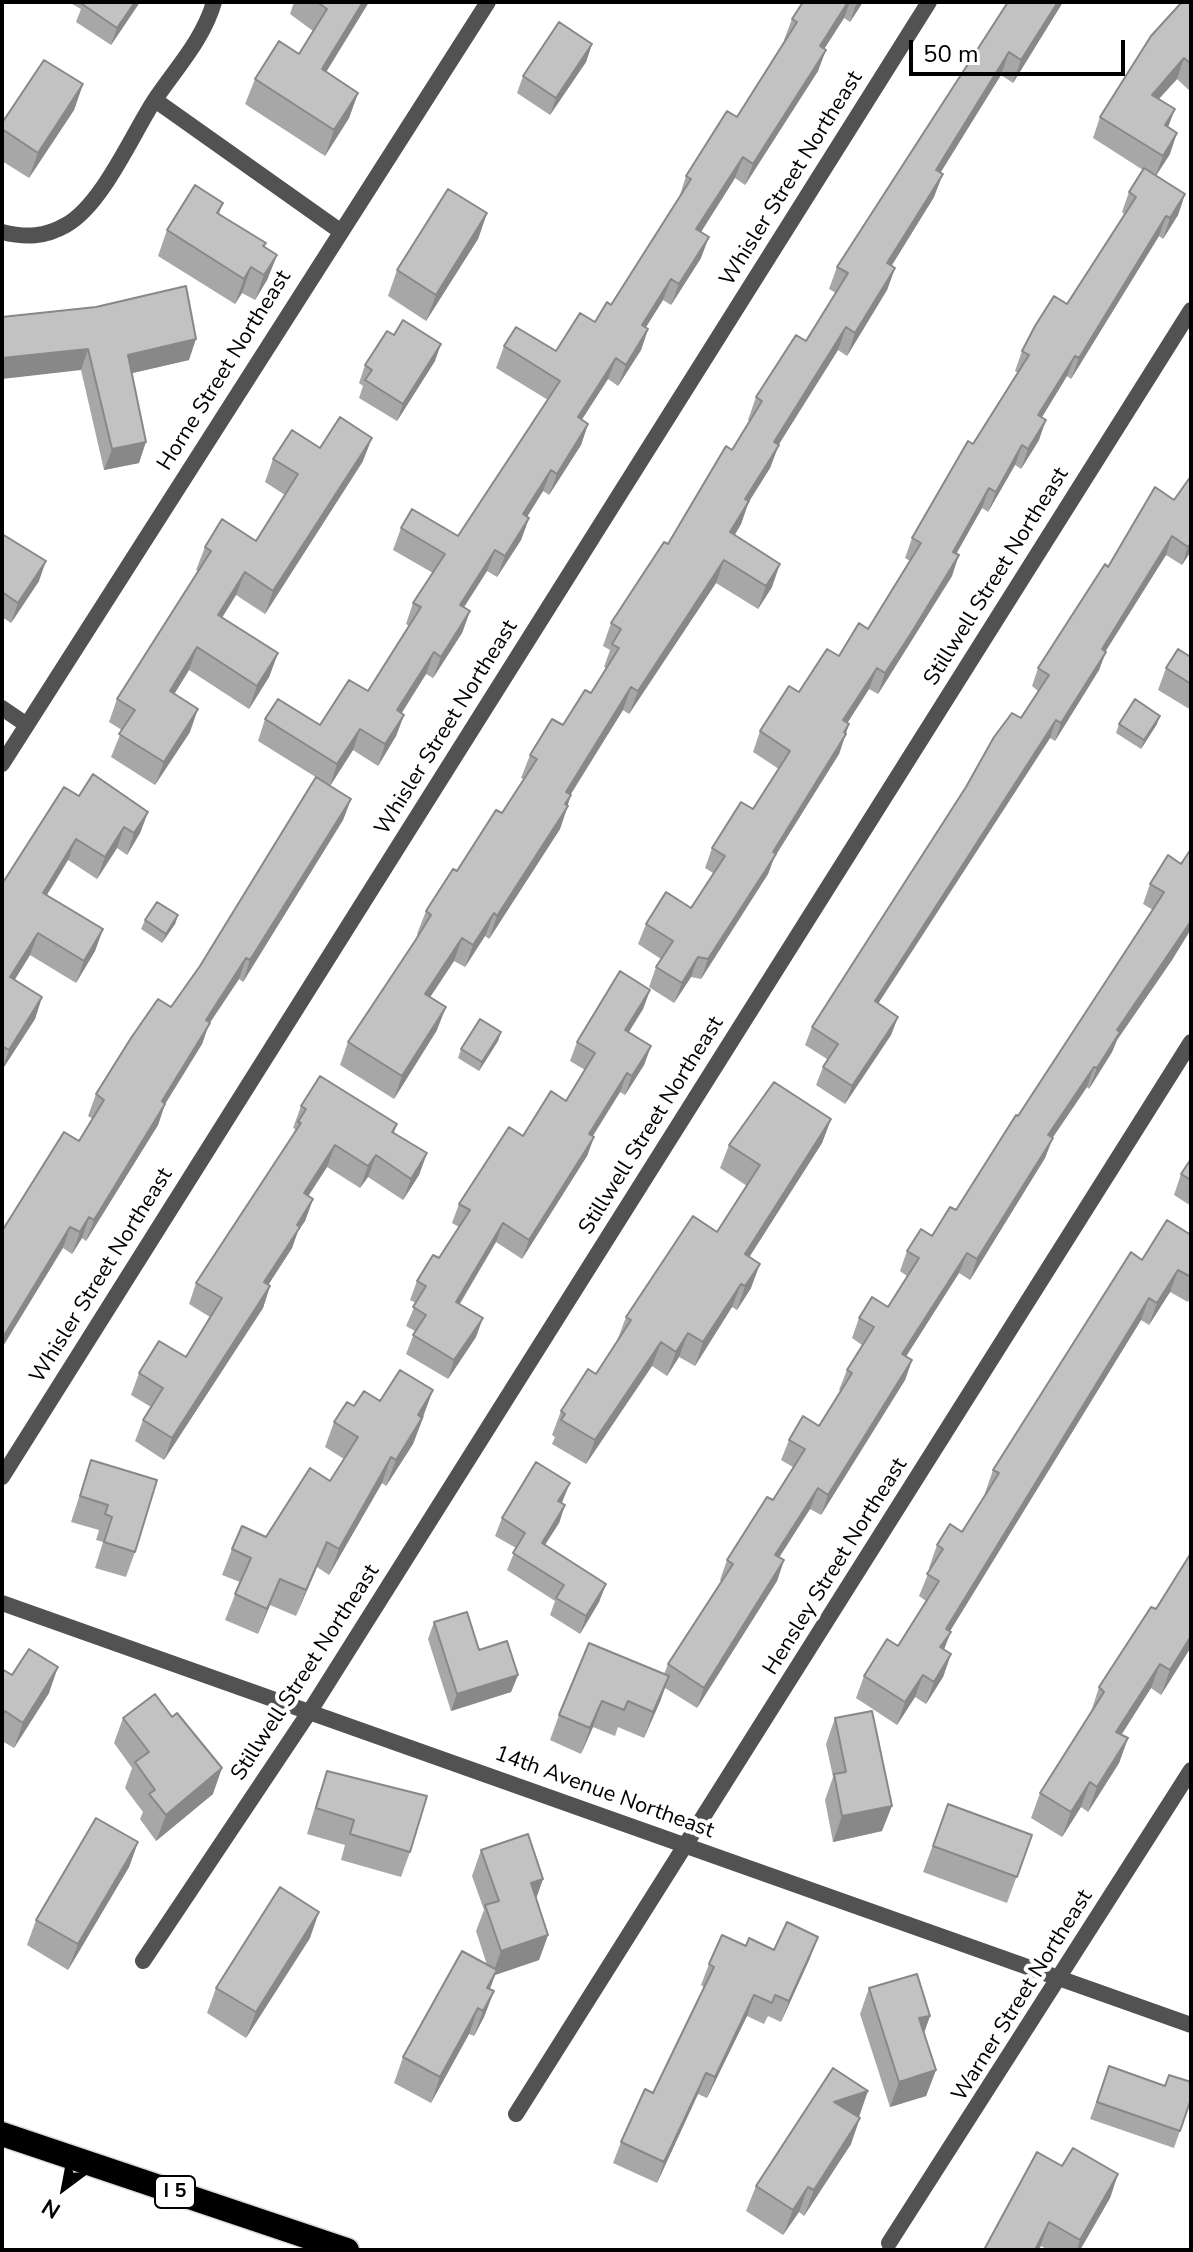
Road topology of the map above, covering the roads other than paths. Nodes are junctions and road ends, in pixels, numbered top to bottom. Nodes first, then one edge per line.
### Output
1 (214, 2) edge
2 (488, 2) edge
3 (929, 2) edge
4 (155, 100) junction
5 (340, 231) junction
6 (2, 232) edge
7 (1191, 310) edge
8 (2, 708) edge
9 (27, 725) junction
10 (2, 764) edge
11 (1191, 1042) edge
12 (2, 1477) edge
13 (2, 1603) edge
14 (310, 1711) junction
15 (1191, 1770) edge
16 (686, 1845) junction
17 (143, 1961) dead end
18 (1060, 1978) junction
19 (1191, 2025) edge
20 (516, 2114) dead end
21 (2, 2134) edge
22 (889, 2243) dead end
23 (347, 2250) edge

1 - 4 street
2 - 5 street, Horne Street Northeast
3 - 12 street, Whisler Street Northeast
4 - 5 street
4 - 6 street
5 - 9 street, Horne Street Northeast
7 - 14 street, Stillwell Street Northeast
8 - 9 street
9 - 10 street, Horne Street Northeast
11 - 16 street, Hensley Street Northeast
13 - 14 street, 14th Avenue Northeast
14 - 16 street, 14th Avenue Northeast
14 - 17 street, Stillwell Street Northeast
15 - 18 street, Warner Street Northeast
16 - 18 street, 14th Avenue Northeast
16 - 20 street, Hensley Street Northeast
18 - 19 street, 14th Avenue Northeast
18 - 22 street, Warner Street Northeast
21 - 23 highway, I 5

